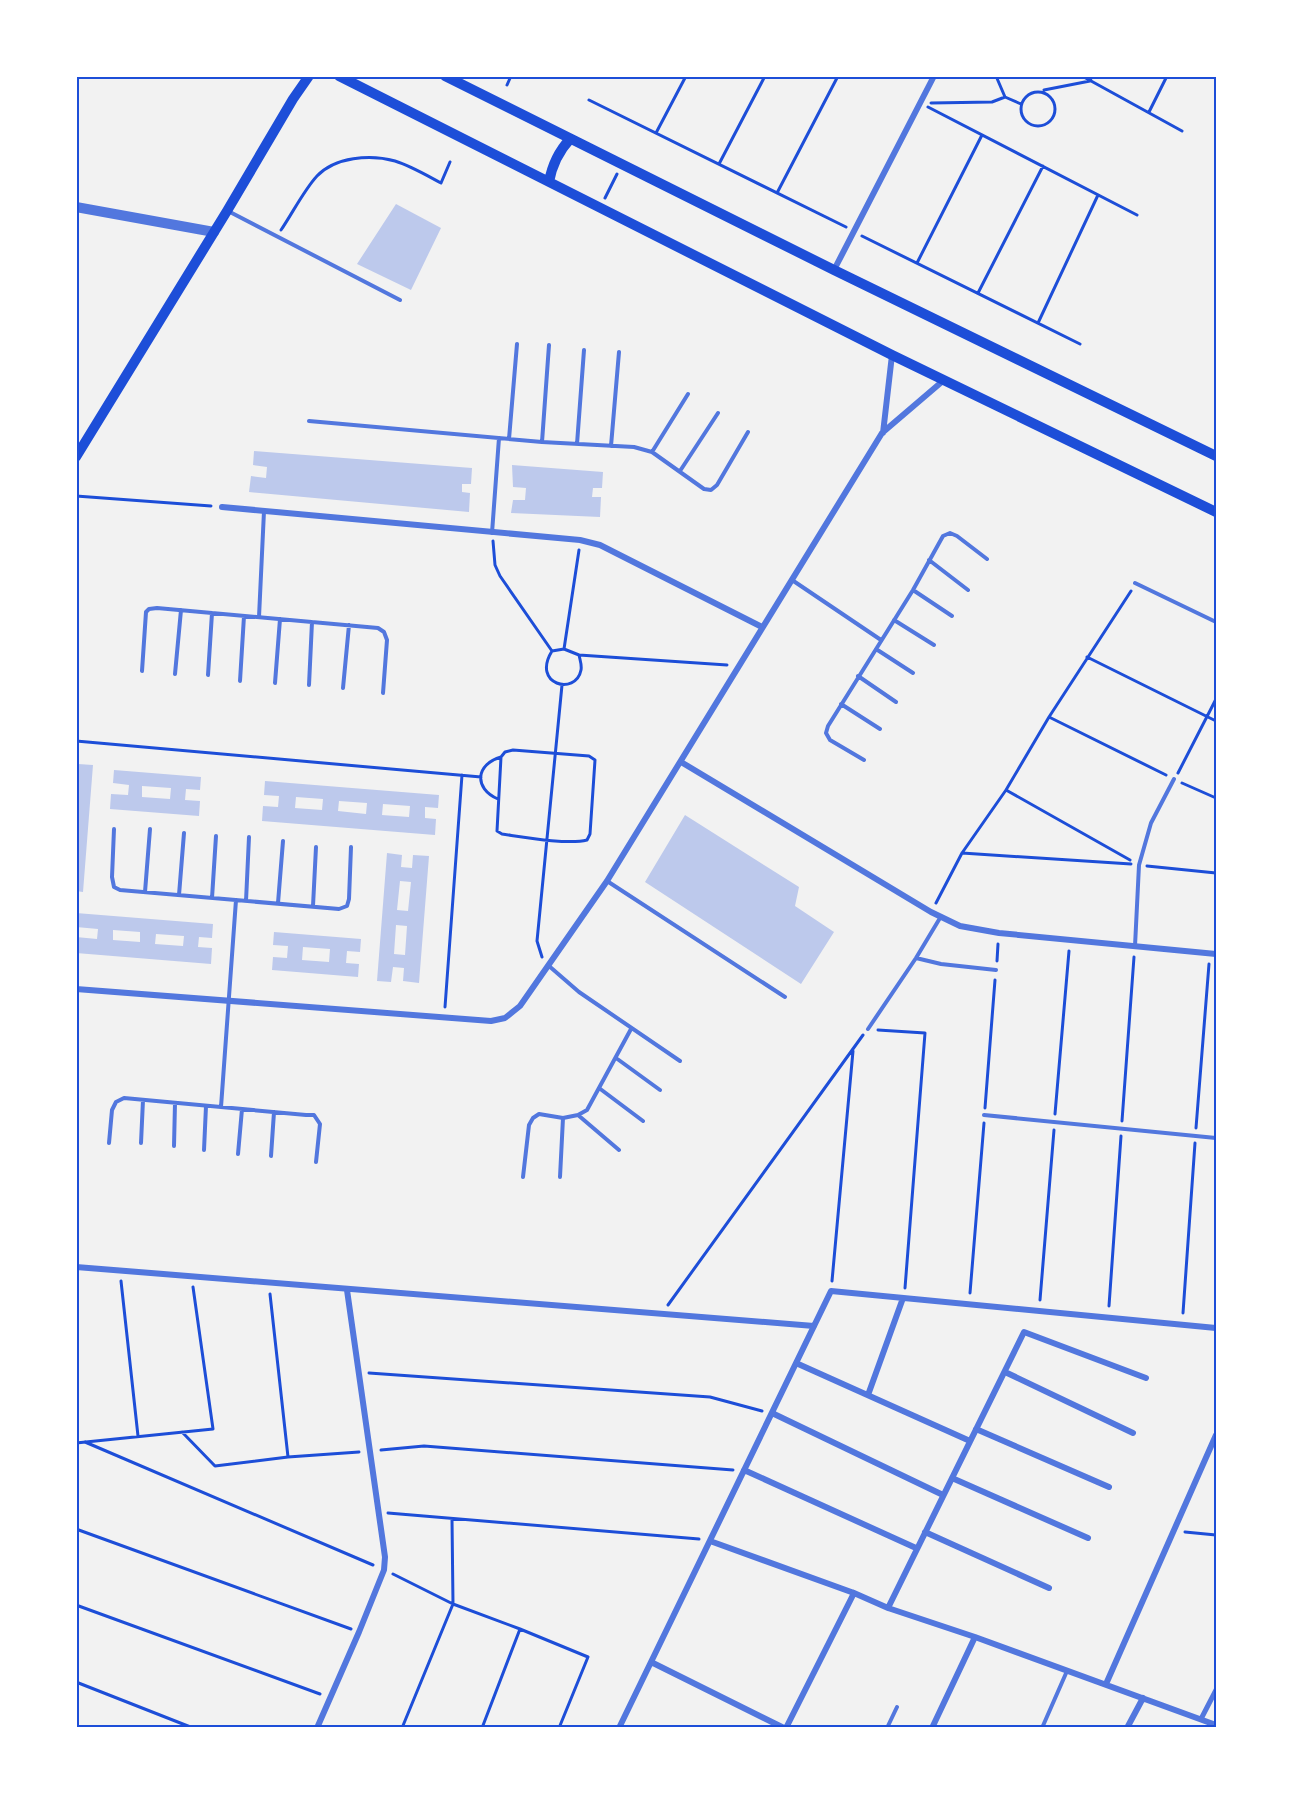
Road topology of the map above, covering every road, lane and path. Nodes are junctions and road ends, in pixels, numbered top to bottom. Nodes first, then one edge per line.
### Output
1 (309, 76) edge
2 (339, 76) edge
3 (445, 76) edge
4 (511, 76) edge
5 (686, 76) edge
6 (765, 76) edge
7 (838, 76) edge
8 (934, 76) edge
9 (996, 76) edge
10 (1082, 76) edge
11 (1092, 76) edge
12 (1167, 76) edge
13 (1090, 81) junction
14 (507, 85) dead end
15 (1039, 91) junction
16 (1005, 97) junction
17 (590, 100) dead end
18 (920, 103) junction
19 (1021, 104) junction
20 (1149, 113) junction
21 (1182, 131) dead end
22 (656, 133) junction
23 (982, 135) junction
24 (570, 139) junction
25 (450, 162) dead end
26 (719, 164) junction
27 (1043, 166) junction
28 (615, 179) dead end
29 (549, 182) junction
30 (777, 193) junction
31 (606, 195) dead end
32 (1098, 195) junction
33 (76, 207) edge
34 (227, 211) junction
35 (1137, 215) dead end
36 (214, 232) junction
37 (854, 232) junction
38 (276, 236) junction
39 (917, 263) junction
40 (834, 270) junction
41 (978, 294) junction
42 (400, 300) dead end
43 (1038, 323) junction
44 (517, 344) dead end
45 (1080, 344) dead end
46 (549, 345) dead end
47 (584, 350) dead end
48 (619, 352) dead end
49 (892, 355) junction
50 (944, 381) junction
51 (688, 394) dead end
52 (718, 413) dead end
53 (309, 421) dead end
54 (748, 432) dead end
55 (882, 433) junction
56 (499, 438) junction
57 (509, 439) junction
58 (81, 440) edge
59 (542, 442) junction
60 (577, 444) junction
61 (611, 446) junction
62 (652, 452) junction
63 (1216, 456) edge
64 (76, 457) edge
65 (680, 471) junction
66 (76, 496) edge
67 (222, 507) joint
68 (264, 511) junction
69 (1216, 512) edge
70 (492, 533) junction
71 (580, 540) junction
72 (987, 559) dead end
73 (929, 560) junction
74 (792, 580) junction
75 (1136, 584) joint
76 (913, 590) junction
77 (968, 590) dead end
78 (181, 610) junction
79 (212, 613) junction
80 (244, 616) junction
81 (952, 616) dead end
82 (259, 617) junction
83 (280, 619) junction
84 (894, 620) junction
85 (312, 622) junction
86 (1216, 622) edge
87 (349, 625) junction
88 (762, 627) junction
89 (881, 640) junction
90 (934, 645) dead end
91 (564, 649) junction
92 (876, 649) junction
93 (552, 651) junction
94 (579, 655) junction
95 (1088, 657) junction
96 (739, 666) junction
97 (142, 672) dead end
98 (913, 673) dead end
99 (175, 674) dead end
100 (208, 675) dead end
101 (858, 676) junction
102 (240, 681) dead end
103 (275, 683) dead end
104 (309, 685) dead end
105 (562, 685) junction
106 (343, 688) dead end
107 (383, 693) dead end
108 (1216, 699) edge
109 (896, 702) dead end
110 (841, 704) junction
111 (1208, 716) junction
112 (1049, 717) junction
113 (1216, 721) edge
114 (880, 729) dead end
115 (76, 741) edge
116 (556, 753) junction
117 (501, 757) junction
118 (864, 760) dead end
119 (681, 762) junction
120 (462, 775) junction
121 (481, 777) junction
122 (1174, 780) junction
123 (1006, 790) junction
124 (1216, 798) edge
125 (498, 799) junction
126 (114, 829) dead end
127 (150, 829) dead end
128 (184, 833) dead end
129 (216, 836) dead end
130 (249, 837) dead end
131 (547, 839) junction
132 (283, 841) dead end
133 (316, 847) dead end
134 (351, 847) dead end
135 (962, 854) junction
136 (1139, 865) junction
137 (1216, 873) edge
138 (607, 881) junction
139 (145, 892) junction
140 (179, 895) junction
141 (212, 898) junction
142 (236, 900) junction
143 (246, 901) junction
144 (278, 903) junction
145 (313, 906) junction
146 (930, 912) junction
147 (940, 918) junction
148 (1135, 946) junction
149 (1216, 954) edge
150 (916, 958) junction
151 (549, 966) junction
152 (996, 970) dead end
153 (76, 989) edge
154 (785, 997) dead end
155 (229, 1001) junction
156 (444, 1017) junction
157 (631, 1029) junction
158 (868, 1029) junction
159 (853, 1048) junction
160 (616, 1058) junction
161 (680, 1061) dead end
162 (599, 1088) junction
163 (660, 1090) dead end
164 (143, 1100) junction
165 (175, 1103) junction
166 (206, 1106) junction
167 (221, 1107) junction
168 (242, 1109) junction
169 (274, 1112) junction
170 (578, 1115) junction
171 (984, 1115) dead end
172 (563, 1118) junction
173 (643, 1120) dead end
174 (1216, 1138) edge
175 (109, 1143) dead end
176 (141, 1143) dead end
177 (174, 1146) dead end
178 (204, 1150) dead end
179 (619, 1150) dead end
180 (238, 1154) dead end
181 (271, 1156) dead end
182 (316, 1162) dead end
183 (523, 1177) dead end
184 (560, 1177) dead end
185 (76, 1267) edge
186 (120, 1270) junction
187 (192, 1277) junction
188 (269, 1283) junction
189 (347, 1290) junction
190 (831, 1291) junction
191 (903, 1298) junction
192 (662, 1314) junction
193 (814, 1326) junction
194 (1216, 1328) edge
195 (796, 1363) junction
196 (359, 1372) junction
197 (1005, 1372) junction
198 (1146, 1378) dead end
199 (868, 1395) junction
200 (772, 1413) junction
201 (976, 1429) junction
202 (182, 1432) junction
203 (1133, 1433) dead end
204 (1216, 1435) edge
205 (138, 1436) junction
206 (970, 1441) junction
207 (85, 1442) junction
208 (76, 1443) edge
209 (370, 1451) junction
210 (288, 1457) junction
211 (744, 1470) junction
212 (952, 1478) junction
213 (1109, 1487) dead end
214 (943, 1495) junction
215 (378, 1513) junction
216 (452, 1519) junction
217 (76, 1529) edge
218 (1174, 1531) junction
219 (925, 1532) junction
220 (1216, 1535) edge
221 (1088, 1538) dead end
222 (710, 1540) junction
223 (916, 1548) junction
224 (384, 1570) junction
225 (1049, 1588) dead end
226 (854, 1593) junction
227 (453, 1604) junction
228 (76, 1605) edge
229 (888, 1608) junction
230 (520, 1629) junction
231 (359, 1632) junction
232 (975, 1637) junction
233 (651, 1662) junction
234 (1068, 1671) junction
235 (76, 1682) edge
236 (1106, 1684) junction
237 (1216, 1690) edge
238 (330, 1697) junction
239 (1143, 1698) junction
240 (897, 1707) dead end
241 (1201, 1719) junction
242 (1216, 1725) edge
243 (193, 1728) edge
244 (317, 1728) edge
245 (402, 1728) edge
246 (482, 1728) edge
247 (560, 1728) edge
248 (619, 1728) edge
249 (785, 1728) edge
250 (887, 1728) edge
251 (932, 1728) edge
252 (1042, 1728) edge
253 (1127, 1728) edge

1 - 34 main road
2 - 29 main road
3 - 24 main road
4 - 14 path
5 - 22 path
6 - 26 path
7 - 30 path
8 - 18 street
9 - 16 path
10 - 13 path
11 - 13 path
12 - 20 path
13 - 15 path
13 - 20 path
15 - 19 path
15 - 19 path
16 - 18 path
16 - 19 path
17 - 22 path
18 - 23 path
18 - 37 street
20 - 21 path
22 - 26 path
23 - 27 path
23 - 39 path
24 - 29 main road
24 - 40 main road
25 - 38 path
26 - 30 path
27 - 32 path
27 - 41 path
28 - 31 path
29 - 49 main road
30 - 37 path
32 - 35 path
32 - 43 path
33 - 36 street
34 - 36 main road
34 - 38 lane
36 - 58 main road
37 - 39 path
37 - 40 street
38 - 42 lane
39 - 41 path
40 - 63 main road
41 - 43 path
43 - 45 path
44 - 57 lane
46 - 59 lane
47 - 60 lane
48 - 61 lane
49 - 50 main road
49 - 55 street
50 - 55 street
50 - 69 main road
51 - 62 lane
52 - 65 lane
53 - 56 lane
54 - 65 lane
55 - 74 street
56 - 57 lane
56 - 70 lane
57 - 59 lane
58 - 64 main road
59 - 60 lane
60 - 61 lane
61 - 62 lane
62 - 65 lane
66 - 67 path
67 - 68 street
68 - 70 street
68 - 82 lane
70 - 71 street
70 - 93 path
71 - 88 street
71 - 91 path
72 - 73 lane
73 - 76 lane
73 - 77 lane
74 - 88 street
74 - 89 lane
75 - 86 lane
75 - 95 path
76 - 81 lane
76 - 84 lane
78 - 79 lane
78 - 97 lane
78 - 99 lane
79 - 80 lane
79 - 100 lane
80 - 82 lane
80 - 102 lane
82 - 83 lane
83 - 85 lane
83 - 103 lane
84 - 89 lane
84 - 90 lane
85 - 87 lane
85 - 104 lane
87 - 106 lane
87 - 107 lane
88 - 96 street
89 - 92 lane
91 - 93 path
91 - 94 path
92 - 98 lane
92 - 101 lane
93 - 105 path
94 - 96 path
94 - 105 path
95 - 111 path
95 - 112 path
96 - 119 street
101 - 109 lane
101 - 110 lane
105 - 116 path
108 - 111 path
110 - 114 lane
110 - 118 lane
111 - 113 path
111 - 122 path
112 - 122 path
112 - 123 path
115 - 120 path
116 - 117 path
116 - 131 path
116 - 131 path
117 - 121 path
117 - 125 path
119 - 138 street
119 - 146 street
120 - 121 path
120 - 156 path
121 - 125 path
122 - 124 path
122 - 136 lane
123 - 135 path
123 - 136 path
125 - 131 path
126 - 139 lane
127 - 139 lane
128 - 140 lane
129 - 141 lane
130 - 143 lane
131 - 151 path
132 - 144 lane
133 - 145 lane
134 - 145 lane
135 - 136 path
135 - 146 path
136 - 137 path
136 - 148 lane
138 - 151 street
138 - 154 lane
139 - 140 lane
140 - 141 lane
141 - 142 lane
142 - 143 lane
142 - 155 lane
143 - 144 lane
144 - 145 lane
146 - 147 street
147 - 148 street
147 - 150 lane
148 - 149 street
150 - 152 lane
150 - 158 lane
151 - 156 street
151 - 157 lane
153 - 155 street
155 - 156 street
155 - 167 lane
157 - 160 lane
157 - 161 lane
158 - 159 path
158 - 191 path
159 - 190 path
159 - 192 path
160 - 162 lane
160 - 163 lane
162 - 170 lane
162 - 173 lane
164 - 165 lane
164 - 175 lane
164 - 176 lane
165 - 166 lane
165 - 177 lane
166 - 167 lane
166 - 178 lane
167 - 168 lane
168 - 169 lane
168 - 180 lane
169 - 181 lane
169 - 182 lane
170 - 172 lane
170 - 179 lane
171 - 174 lane
172 - 183 lane
172 - 184 lane
185 - 186 street
186 - 187 street
186 - 205 path
187 - 188 street
187 - 202 path
188 - 189 street
188 - 210 path
189 - 192 street
189 - 196 street
190 - 191 street
190 - 193 street
191 - 194 street
191 - 199 street
192 - 193 street
193 - 195 street
195 - 199 street
195 - 200 street
196 - 200 path
196 - 209 street
197 - 198 street
197 - 201 street
197 - 203 street
199 - 206 street
200 - 211 street
200 - 214 street
201 - 206 street
201 - 213 street
202 - 205 path
202 - 210 path
204 - 218 street
205 - 207 path
206 - 212 street
207 - 208 path
207 - 224 path
209 - 210 path
209 - 211 path
209 - 215 street
211 - 222 street
211 - 223 street
212 - 214 street
212 - 221 street
214 - 219 street
215 - 216 path
215 - 224 street
216 - 222 path
216 - 227 path
217 - 231 path
218 - 220 path
218 - 236 street
219 - 223 street
219 - 225 street
222 - 226 street
222 - 233 street
223 - 229 street
224 - 227 path
224 - 231 street
226 - 229 street
226 - 249 street
227 - 230 path
227 - 245 path
228 - 238 path
229 - 232 street
230 - 246 path
230 - 247 path
231 - 238 street
232 - 234 street
232 - 251 street
233 - 248 street
233 - 249 street
234 - 236 street
234 - 252 lane
235 - 243 path
236 - 239 street
237 - 241 street
238 - 244 street
239 - 241 street
239 - 253 street
240 - 250 lane
241 - 242 street

